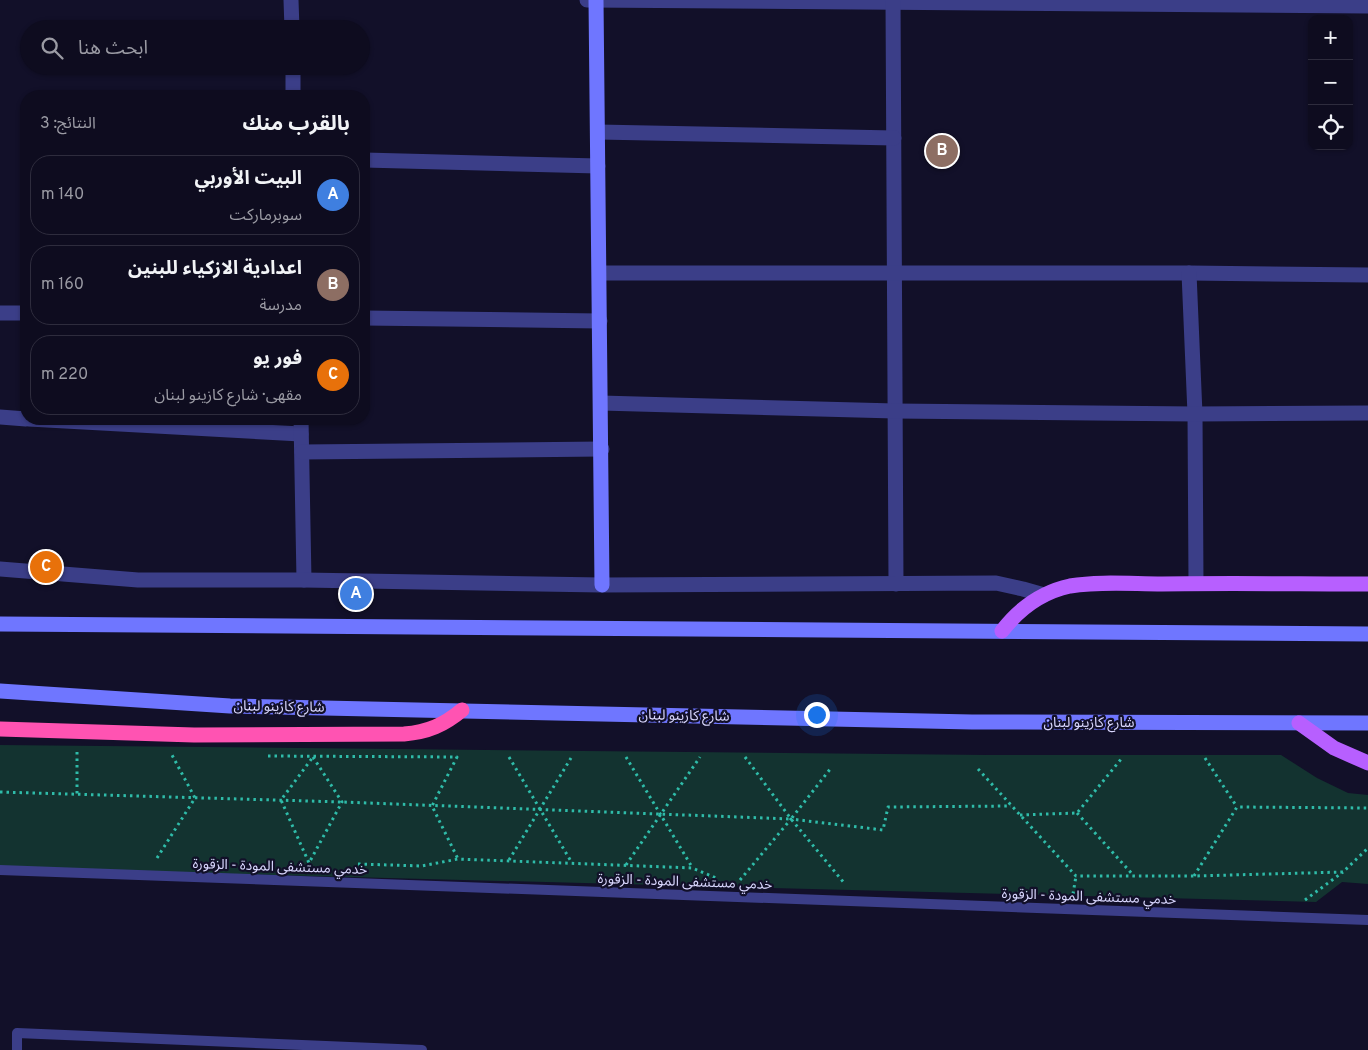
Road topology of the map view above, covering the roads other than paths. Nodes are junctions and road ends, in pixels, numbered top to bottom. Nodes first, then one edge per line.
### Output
1 (291, 0) edge
2 (587, 0) edge
3 (596, 0) edge
4 (893, 1) edge
5 (1218, 2) edge
6 (1368, 6) edge
7 (292, 20) edge
8 (293, 75) edge
9 (293, 90) edge
10 (598, 132) junction
11 (894, 138) junction
12 (370, 160) edge
13 (598, 166) junction
14 (894, 272) junction
15 (600, 273) junction
16 (1188, 273) junction
17 (1368, 275) edge
18 (0, 313) edge
19 (20, 313) edge
20 (370, 318) edge
21 (600, 321) junction
22 (601, 403) junction
23 (895, 411) junction
24 (1368, 413) edge
25 (1195, 414) junction
26 (0, 417) edge
27 (20, 418) edge
28 (138, 425) edge
29 (301, 425) edge
30 (302, 434) junction
31 (602, 449) junction
32 (302, 452) junction
33 (0, 569) edge
34 (304, 580) junction
35 (1196, 583) junction
36 (896, 584) junction
37 (1368, 584) edge
38 (602, 585) junction
39 (1044, 595) junction
40 (0, 624) edge
41 (1002, 631) junction
42 (1368, 634) edge
43 (0, 691) edge
44 (462, 710) junction
45 (1299, 723) junction
46 (1368, 723) edge
47 (0, 729) edge
48 (1368, 763) edge
49 (0, 870) edge
50 (1368, 920) edge
51 (17, 1050) edge
52 (422, 1050) edge

1 - 7 street
2 - 3 street
3 - 4 street
3 - 10 main road
4 - 5 street
4 - 11 street
5 - 6 street
8 - 9 street
10 - 11 street
10 - 13 main road
11 - 14 street
12 - 13 street
13 - 15 main road
14 - 15 street
14 - 16 street
14 - 23 street
15 - 21 main road
16 - 17 street
16 - 25 street
18 - 19 street
20 - 21 street
21 - 22 main road
22 - 23 street
22 - 31 main road
23 - 25 street
23 - 36 street
24 - 25 street
25 - 35 street
26 - 27 street
28 - 30 street
29 - 30 street
30 - 32 street
31 - 32 street
31 - 38 main road
32 - 34 street
33 - 34 street
34 - 38 street
35 - 37 main road
35 - 39 main road
36 - 38 street
36 - 39 street
39 - 41 main road
40 - 41 main road
41 - 42 main road
43 - 44 main road, شارع كازينو لبنان
44 - 45 main road, شارع كازينو لبنان
44 - 47 highway
45 - 46 main road, شارع كازينو لبنان
45 - 48 main road
49 - 50 lane, خدمي مستشفى المودة - الزقورة
51 - 52 lane

